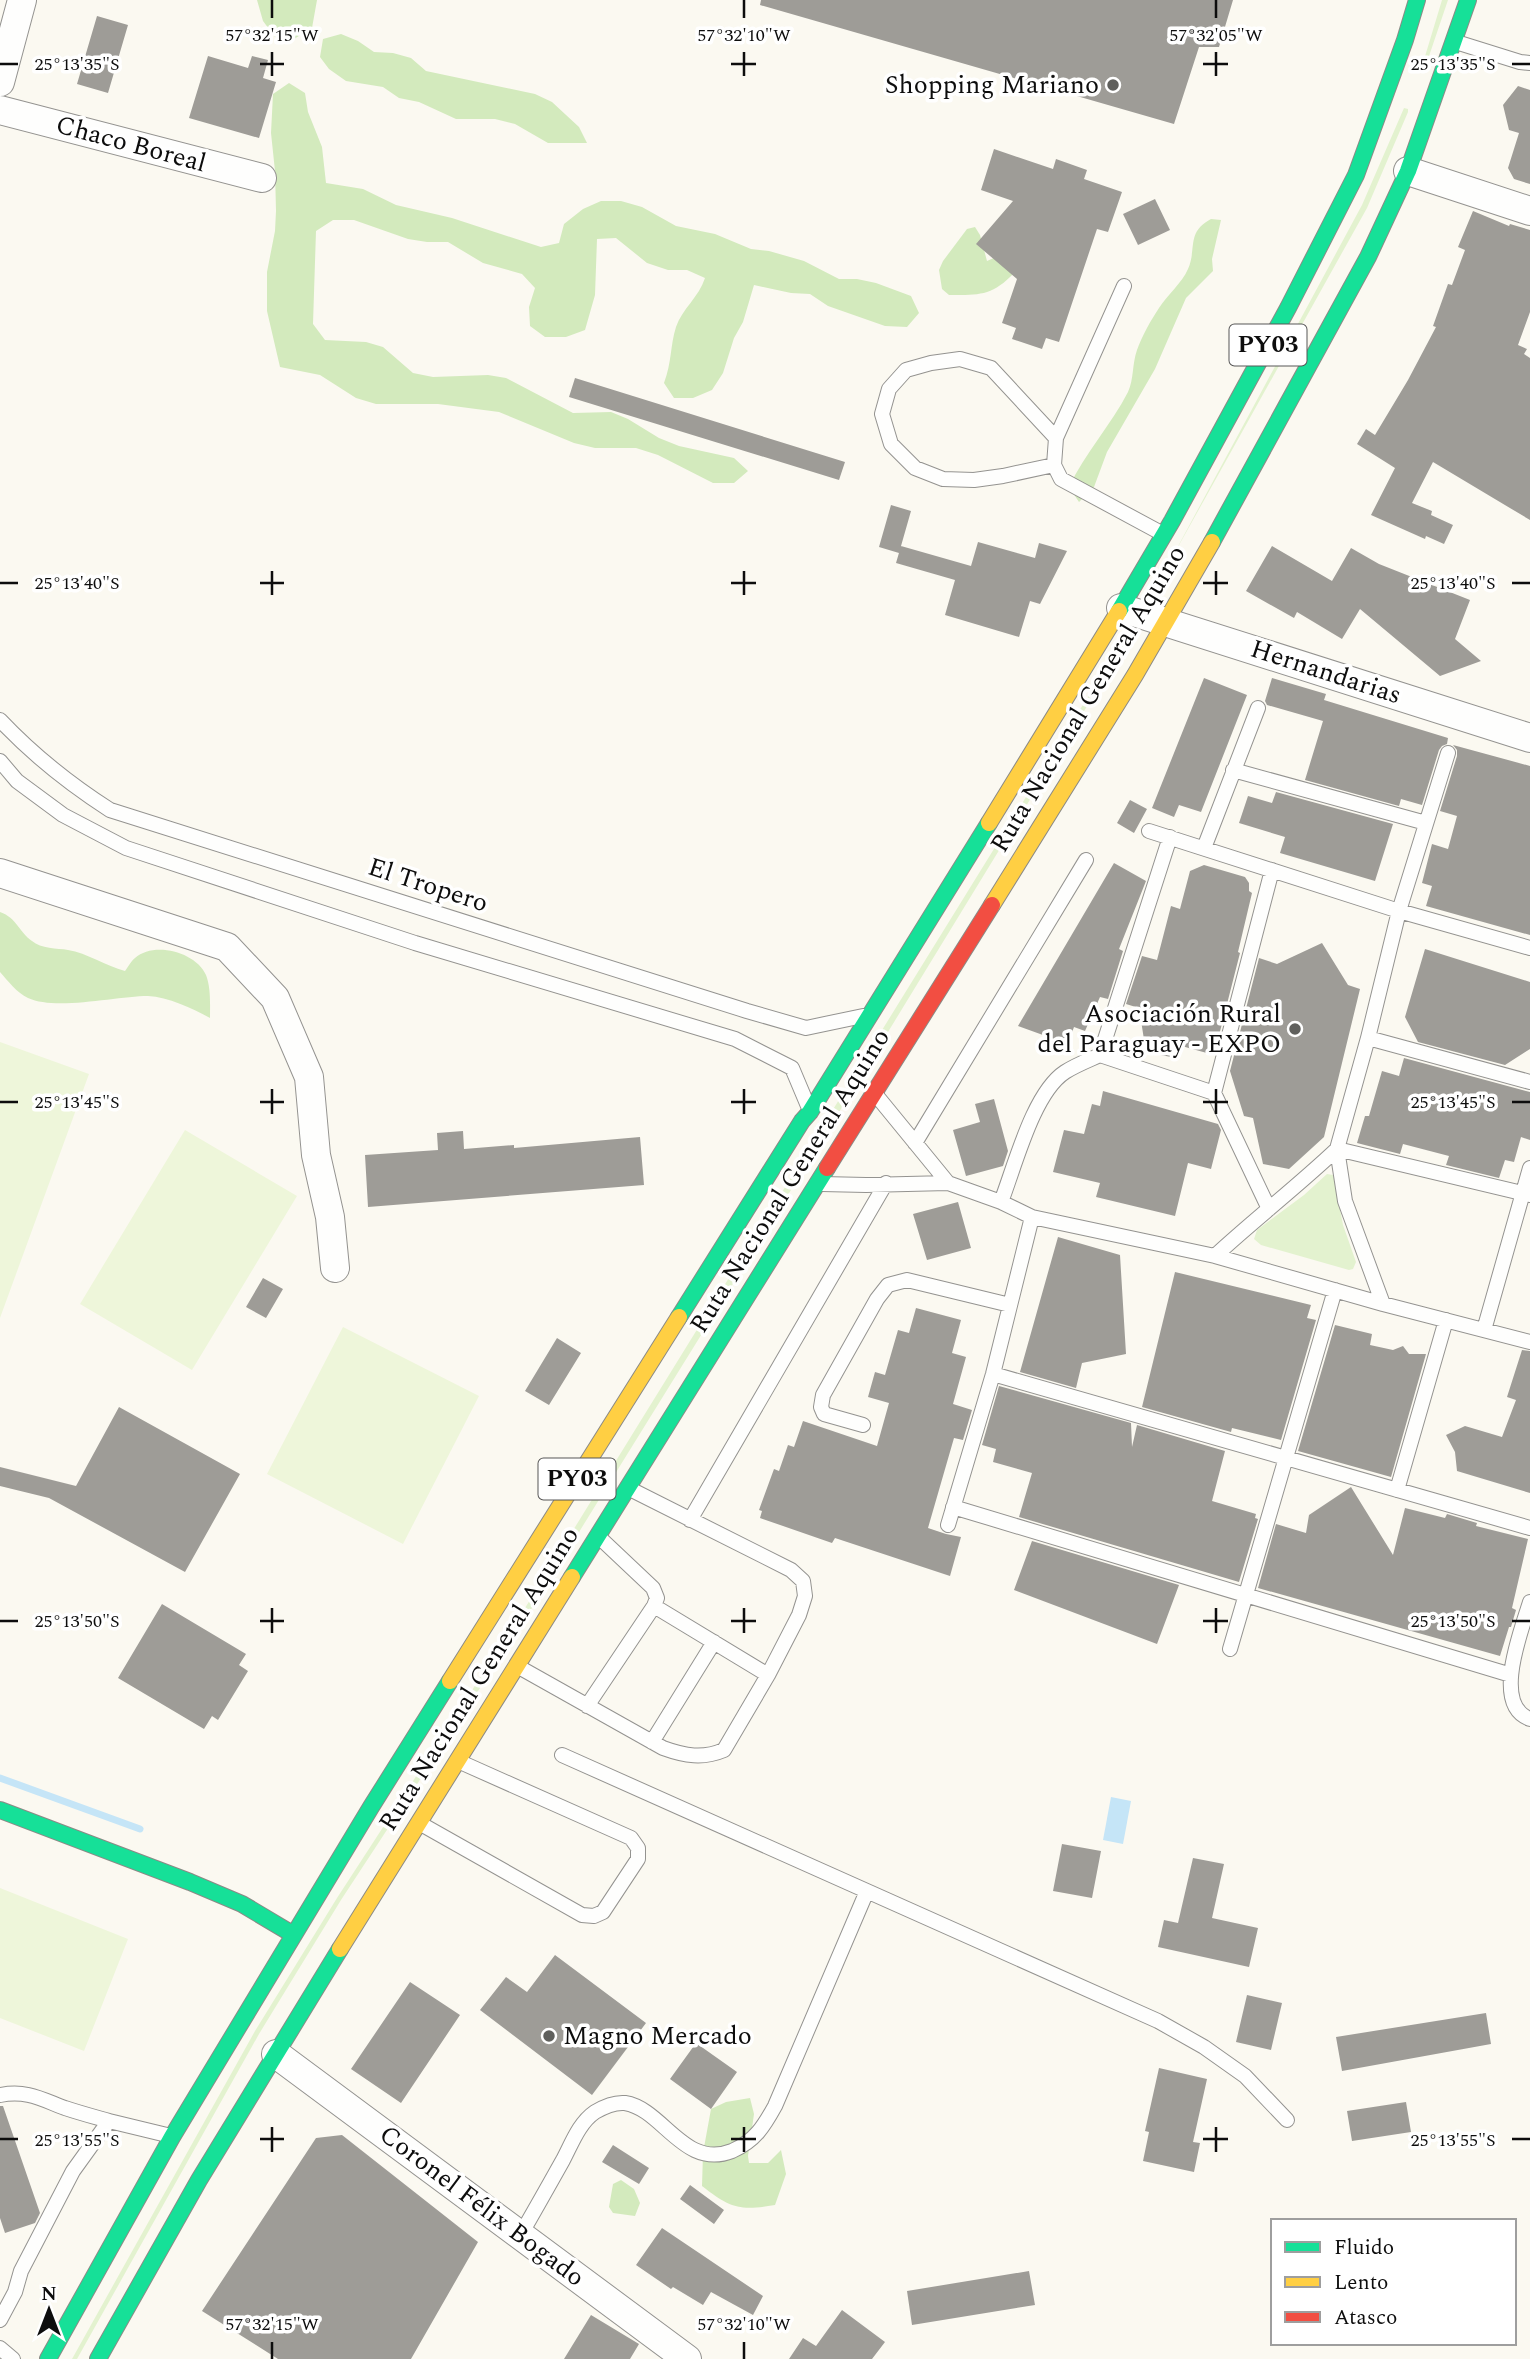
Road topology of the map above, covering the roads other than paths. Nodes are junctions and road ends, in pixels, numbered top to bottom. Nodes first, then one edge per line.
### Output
1 (22, 0) edge
2 (1417, 0) edge
3 (1468, 0) edge
4 (1455, 42) junction
5 (1530, 63) edge
6 (0, 82) edge
7 (0, 110) edge
8 (1408, 171) junction
9 (262, 178) dead end
10 (1530, 211) edge
11 (1124, 286) dead end
12 (1056, 438) junction
13 (1054, 465) junction
14 (1164, 535) junction
15 (1121, 608) junction
16 (1166, 621) junction
17 (1258, 708) dead end
18 (0, 720) edge
19 (1530, 738) edge
20 (1448, 753) dead end
21 (0, 761) edge
22 (1233, 770) junction
23 (1426, 823) junction
24 (1149, 831) dead end
25 (1170, 837) junction
26 (1204, 848) junction
27 (1086, 860) dead end
28 (1272, 870) junction
29 (0, 873) edge
30 (1399, 911) junction
31 (1530, 948) edge
32 (871, 1014) junction
33 (1368, 1038) junction
34 (1100, 1055) junction
35 (1530, 1082) edge
36 (874, 1093) junction
37 (1214, 1093) junction
38 (810, 1112) junction
39 (915, 1143) junction
40 (1337, 1149) junction
41 (1530, 1168) edge
42 (886, 1183) junction
43 (948, 1183) junction
44 (818, 1184) junction
45 (1526, 1194) edge
46 (1001, 1202) junction
47 (1269, 1209) junction
48 (1032, 1217) junction
49 (1215, 1256) junction
50 (335, 1268) dead end
51 (1335, 1290) junction
52 (1382, 1304) junction
53 (1010, 1306) junction
54 (1446, 1320) junction
55 (1484, 1330) junction
56 (1530, 1342) edge
57 (993, 1374) junction
58 (863, 1425) dead end
59 (1286, 1459) junction
60 (627, 1488) junction
61 (1397, 1490) junction
62 (953, 1507) junction
63 (690, 1520) junction
64 (948, 1525) dead end
65 (1530, 1528) edge
66 (597, 1535) junction
67 (1246, 1594) junction
68 (1530, 1602) edge
69 (654, 1606) junction
70 (714, 1642) junction
71 (1230, 1649) dead end
72 (516, 1665) junction
73 (768, 1675) junction
74 (1511, 1675) junction
75 (587, 1706) junction
76 (1530, 1719) edge
77 (652, 1742) junction
78 (562, 1755) dead end
79 (456, 1761) junction
80 (0, 1810) edge
81 (418, 1822) junction
82 (867, 1891) junction
83 (294, 1935) junction
84 (276, 2054) junction
85 (0, 2095) edge
86 (1287, 2120) dead end
87 (109, 2121) junction
88 (172, 2137) junction
89 (521, 2234) junction
90 (0, 2320) edge
91 (0, 2348) edge
92 (13, 2359) edge
93 (48, 2359) edge
94 (98, 2359) edge
95 (687, 2359) edge

1 - 6 street
2 - 14 main road, Ruta Nacional General Aquino / PY03
3 - 4 main road, Ruta Nacional General Aquino / PY03
4 - 5 lane
4 - 8 main road, Ruta Nacional General Aquino / PY03
7 - 9 street, Chaco Boreal
8 - 10 street
8 - 16 main road, Ruta Nacional General Aquino / PY03
11 - 12 lane
12 - 13 lane
12 - 13 lane
13 - 14 lane
14 - 15 main road, Ruta Nacional General Aquino / PY03
15 - 16 street, Hernandarias
15 - 32 main road, Ruta Nacional General Aquino / PY03
16 - 19 street, Hernandarias
16 - 36 main road, Ruta Nacional General Aquino / PY03
17 - 22 lane
18 - 32 lane, El Tropero
20 - 23 lane
21 - 38 lane
22 - 23 lane
22 - 26 lane
23 - 30 lane
24 - 25 lane
25 - 26 lane
25 - 34 lane
26 - 28 lane
27 - 39 lane
28 - 30 lane
28 - 37 lane
29 - 50 street
30 - 31 lane
30 - 33 lane
32 - 38 main road, Ruta Nacional General Aquino / PY03
33 - 35 lane
33 - 40 lane
34 - 37 lane
34 - 46 lane
36 - 39 lane
36 - 44 main road, Ruta Nacional General Aquino / PY03
37 - 47 lane
38 - 83 main road, Ruta Nacional General Aquino / PY03
39 - 43 lane
40 - 45 lane
40 - 47 lane
40 - 52 lane
41 - 45 lane
42 - 43 lane
42 - 44 lane
42 - 63 lane
43 - 46 lane
44 - 60 main road, Ruta Nacional General Aquino / PY03
45 - 55 lane
46 - 48 lane
47 - 49 lane
48 - 49 lane
48 - 53 lane
49 - 51 lane
51 - 52 lane
51 - 59 lane
52 - 54 lane
53 - 57 lane
53 - 58 lane
54 - 55 lane
54 - 61 lane
55 - 56 lane
57 - 59 lane
57 - 62 lane
59 - 61 lane
59 - 67 lane
60 - 63 lane
60 - 66 main road, Ruta Nacional General Aquino / PY03
61 - 65 lane
62 - 64 lane
62 - 67 lane
63 - 73 lane
66 - 69 lane
66 - 72 main road, Ruta Nacional General Aquino / PY03
67 - 71 lane
67 - 74 lane
68 - 74 lane
69 - 70 lane
69 - 75 lane
70 - 73 lane
70 - 77 lane
72 - 75 lane
72 - 79 main road, Ruta Nacional General Aquino / PY03
73 - 77 lane
74 - 76 lane
75 - 77 lane
78 - 82 lane
79 - 81 main road, Ruta Nacional General Aquino / PY03
79 - 81 lane
80 - 83 main road
81 - 84 main road, Ruta Nacional General Aquino / PY03
82 - 86 lane
82 - 89 lane
83 - 88 main road, Ruta Nacional General Aquino / PY03
84 - 89 street, Coronel Félix Bogado
84 - 94 main road, Ruta Nacional General Aquino / PY03
85 - 87 lane
87 - 88 lane
87 - 90 lane
88 - 93 main road, Ruta Nacional General Aquino / PY03
89 - 95 street, Coronel Félix Bogado
91 - 92 lane

